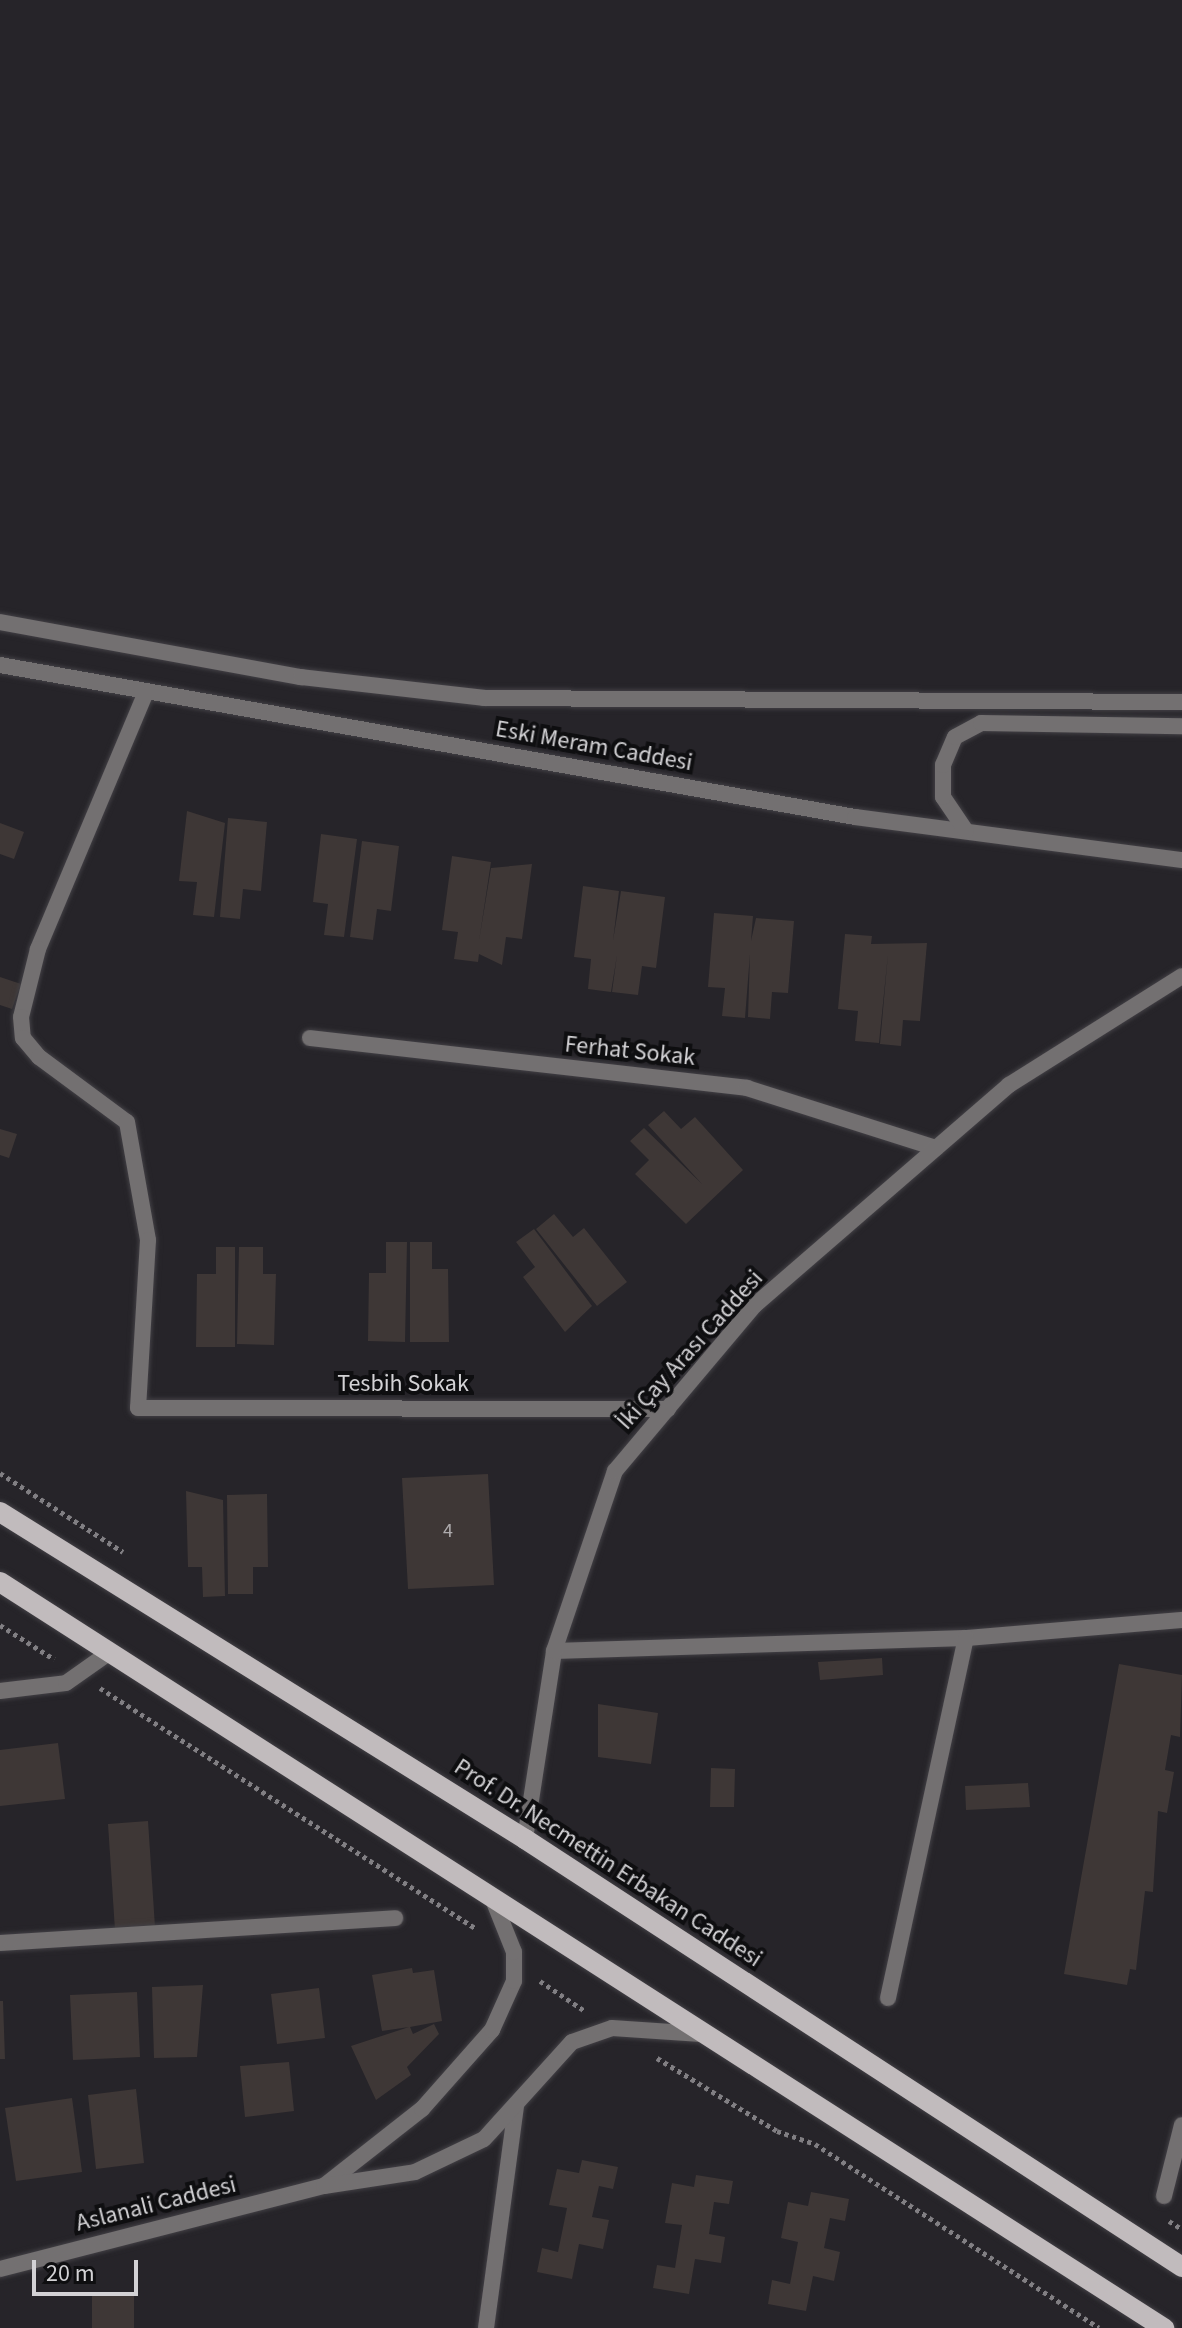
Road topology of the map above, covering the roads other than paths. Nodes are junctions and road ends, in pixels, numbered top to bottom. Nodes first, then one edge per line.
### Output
1 (0, 622) edge
2 (0, 665) edge
3 (146, 692) junction
4 (1182, 702) edge
5 (1182, 726) edge
6 (966, 831) junction
7 (1182, 860) edge
8 (1182, 976) edge
9 (310, 1038) dead end
10 (936, 1148) junction
11 (668, 1409) junction
12 (0, 1512) edge
13 (0, 1582) edge
14 (1182, 1620) edge
15 (966, 1638) junction
16 (554, 1651) junction
17 (110, 1652) junction
18 (0, 1691) edge
19 (525, 1839) junction
20 (492, 1897) junction
21 (395, 1918) dead end
22 (0, 1943) edge
23 (888, 1998) dead end
24 (706, 2034) junction
25 (516, 2106) junction
26 (1182, 2125) edge
27 (324, 2186) junction
28 (1164, 2196) dead end
29 (1182, 2267) edge
30 (0, 2269) edge
31 (1156, 2326) edge
32 (486, 2328) edge

1 - 4 street, Eski Meram Caddesi
2 - 3 street, Eski Meram Caddesi
3 - 6 street, Eski Meram Caddesi
3 - 11 street, Tesbih Sokak
5 - 6 street
6 - 7 street, Eski Meram Caddesi
8 - 10 street, İki Çay Arası Caddesi
9 - 10 street, Ferhat Sokak
10 - 11 street, İki Çay Arası Caddesi
11 - 16 street, İki Çay Arası Caddesi
12 - 19 main road, Prof. Dr. Necmettin Erbakan Caddesi
13 - 17 main road
14 - 15 street
15 - 16 street
15 - 23 street
16 - 19 street, İki Çay Arası Caddesi
17 - 18 street
17 - 20 main road
19 - 29 main road, Prof. Dr. Necmettin Erbakan Caddesi
20 - 24 main road
20 - 27 street, Aslanali Caddesi
21 - 22 street
24 - 25 street, Aslanali Caddesi
24 - 31 main road
25 - 27 street, Aslanali Caddesi
25 - 32 street
26 - 28 street
27 - 30 street, Aslanali Caddesi

